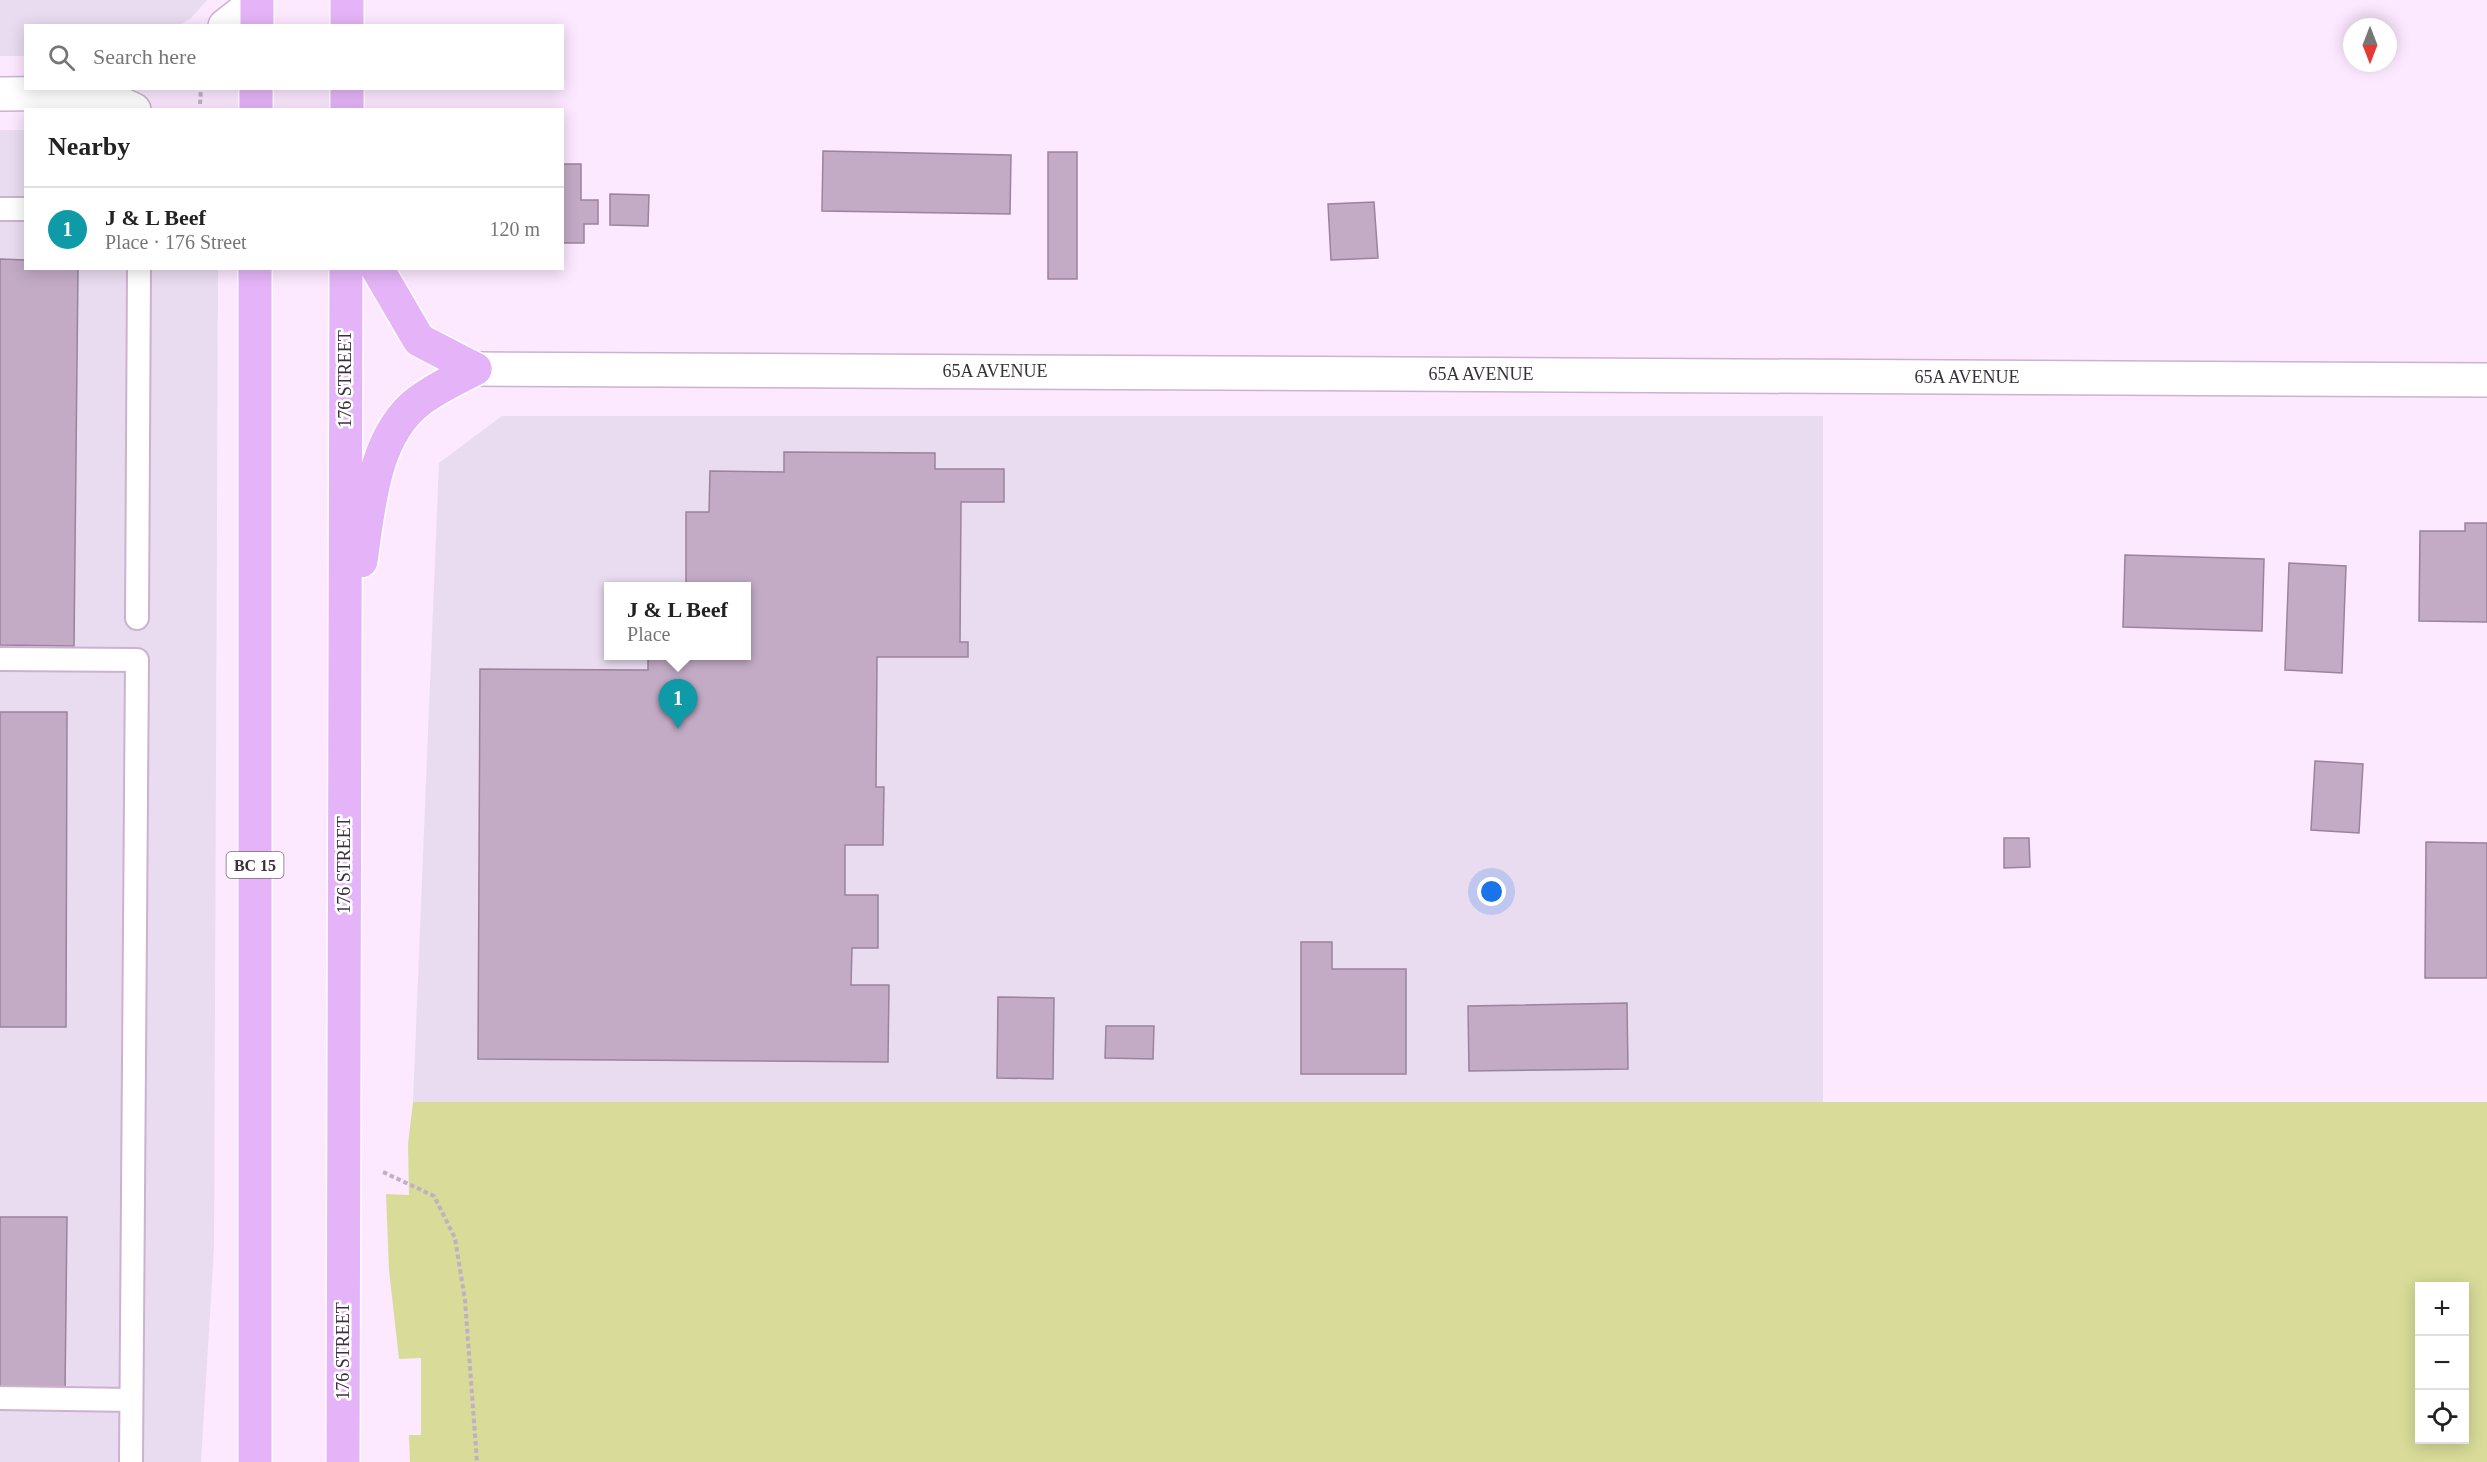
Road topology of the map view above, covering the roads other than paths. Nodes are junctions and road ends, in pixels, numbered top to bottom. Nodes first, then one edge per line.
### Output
1 (347, 0) edge
2 (257, 9) edge
3 (229, 24) edge
4 (347, 24) edge
5 (256, 90) edge
6 (347, 90) edge
7 (103, 91) edge
8 (0, 94) edge
9 (131, 108) edge
10 (256, 108) edge
11 (347, 108) edge
12 (0, 209) edge
13 (24, 209) edge
14 (138, 270) edge
15 (255, 270) edge
16 (346, 270) edge
17 (378, 270) edge
18 (475, 369) junction
19 (2487, 380) edge
20 (137, 618) dead end
21 (0, 659) edge
22 (345, 670) junction
23 (0, 1398) edge
24 (131, 1400) junction
25 (130, 1462) edge
26 (255, 1462) edge
27 (343, 1462) edge

1 - 4 highway
2 - 3 street
5 - 10 highway
6 - 11 highway
7 - 8 street
7 - 9 street
12 - 13 lane
14 - 20 lane
15 - 26 highway, BC 15
16 - 22 highway, 176 STREET
17 - 18 highway
18 - 19 street, 65A AVENUE
18 - 22 highway
21 - 24 lane
22 - 27 highway, 176 STREET
23 - 24 lane
24 - 25 lane

